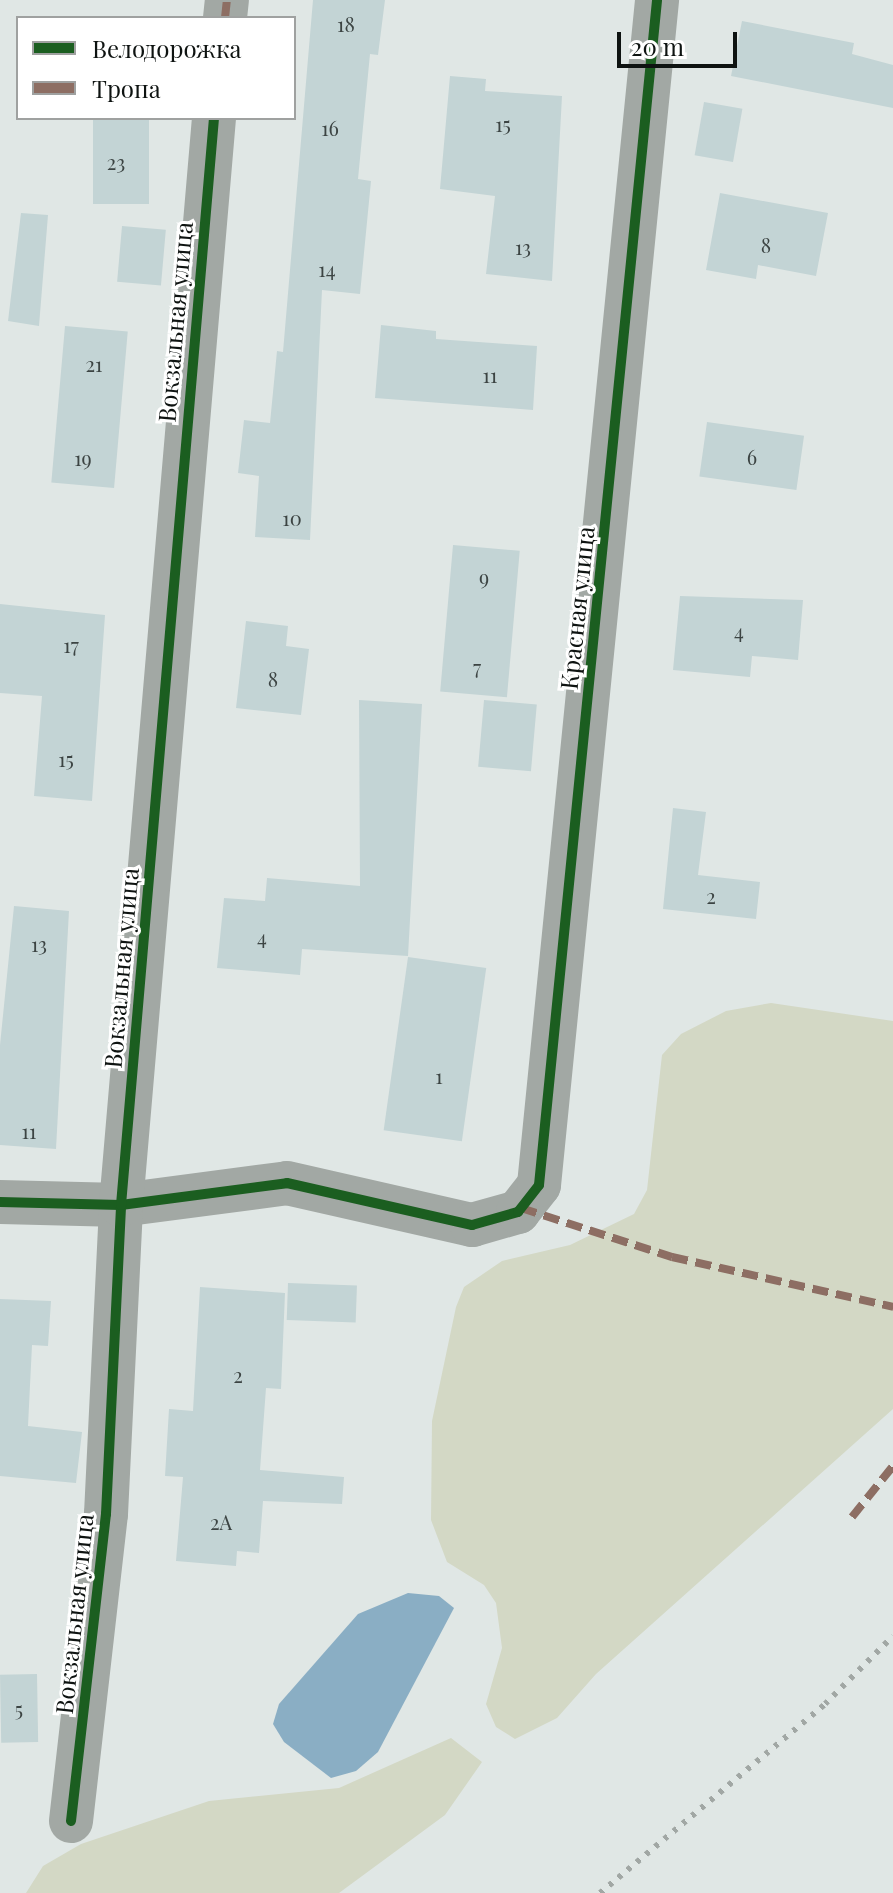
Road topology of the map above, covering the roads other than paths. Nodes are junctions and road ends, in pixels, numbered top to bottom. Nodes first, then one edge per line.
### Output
1 (657, 0) edge
2 (214, 120) edge
3 (0, 1202) edge
4 (121, 1205) junction
5 (71, 1821) dead end

1 - 4 street, Красная улица
2 - 4 street, Вокзальная улица
3 - 4 street
4 - 5 street, Вокзальная улица

